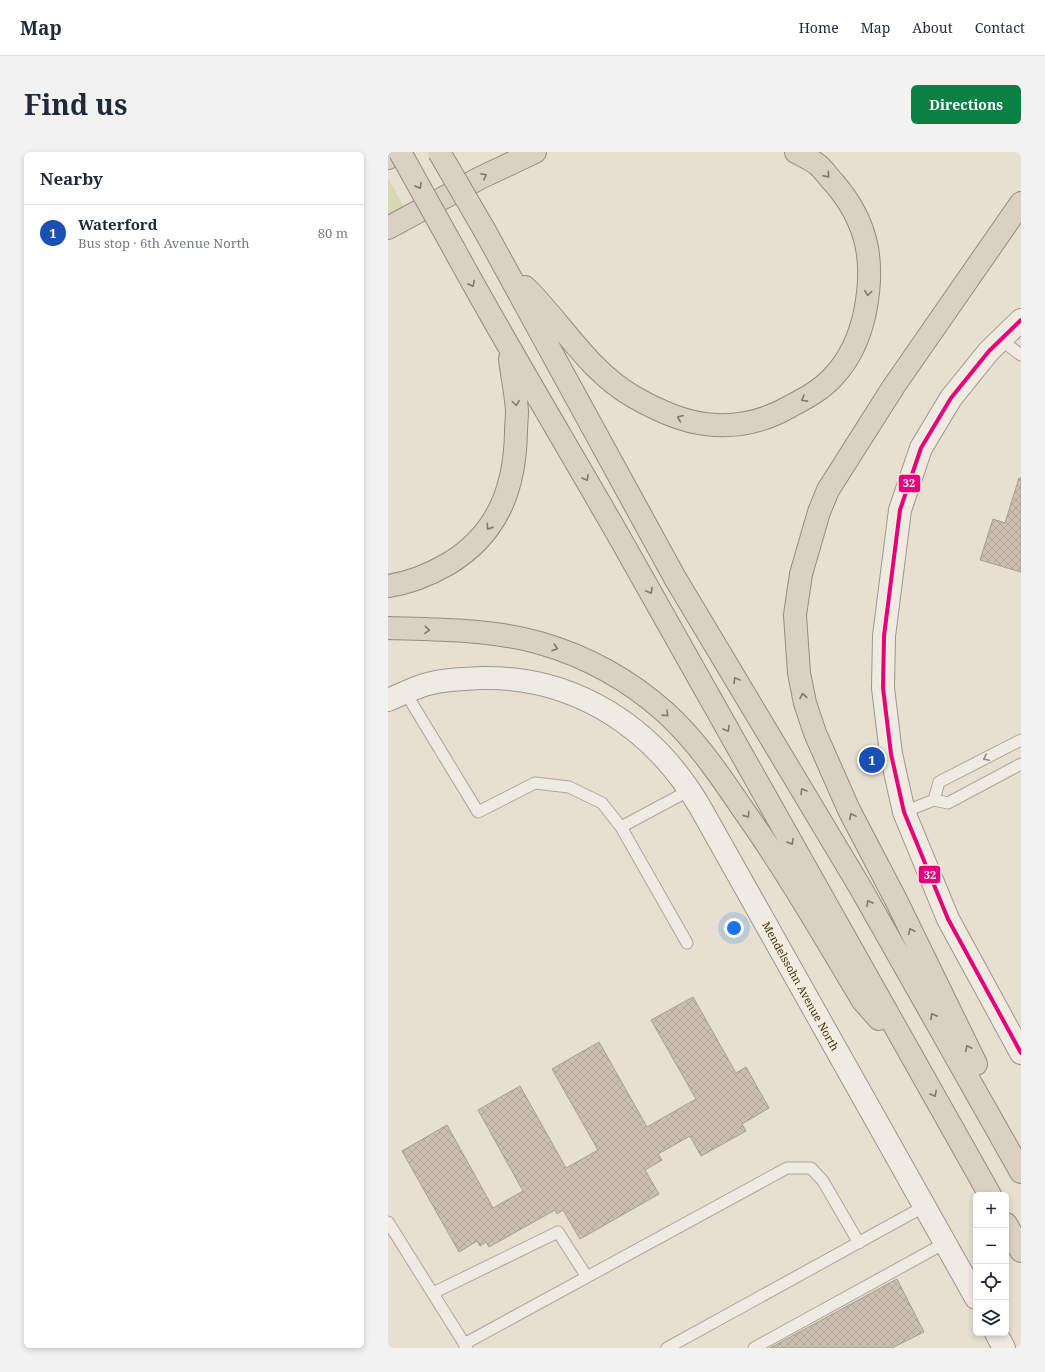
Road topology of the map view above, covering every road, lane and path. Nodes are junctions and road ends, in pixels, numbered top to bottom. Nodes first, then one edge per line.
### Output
1 (399, 152) edge
2 (439, 152) edge
3 (544, 152) edge
4 (796, 152) edge
5 (528, 155) edge
6 (388, 158) edge
7 (1021, 203) edge
8 (388, 228) edge
9 (508, 270) junction
10 (1021, 320) edge
11 (1001, 340) junction
12 (509, 350) junction
13 (1021, 355) edge
14 (388, 586) edge
15 (388, 628) edge
16 (397, 696) edge
17 (1021, 740) edge
18 (1021, 764) edge
19 (690, 790) junction
20 (934, 800) junction
21 (904, 812) junction
22 (621, 827) junction
23 (688, 943) dead end
24 (1021, 1054) edge
25 (915, 1060) junction
26 (1021, 1159) edge
27 (1021, 1172) edge
28 (988, 1192) edge
29 (925, 1206) junction
30 (388, 1222) edge
31 (1008, 1228) edge
32 (859, 1243) junction
33 (945, 1244) junction
34 (1021, 1251) edge
35 (587, 1277) junction
36 (433, 1293) junction
37 (973, 1293) edge
38 (998, 1336) edge
39 (466, 1346) edge
40 (667, 1348) edge
41 (754, 1348) edge
42 (1004, 1348) edge

1 - 6 highway
1 -> 12 highway, bridge
2 - 9 highway, bridge
3 - 5 highway
4 -> 9 highway
8 -> 5 highway
26 -> 7 highway
27 -> 9 highway
10 - 11 street
11 - 13 lane
11 - 21 street
12 -> 14 highway
12 -> 25 highway
15 -> 25 highway
16 - 19 street, Mendelssohn Avenue North
16 - 22 lane
17 -> 20 lane
18 - 20 lane
19 - 22 lane
19 - 29 street, Mendelssohn Avenue North
20 - 21 lane
21 - 24 street
22 - 23 lane
25 -> 28 highway
29 - 32 lane
29 - 33 street, Mendelssohn Avenue North
30 - 36 lane
31 - 34 highway
32 - 35 lane
32 - 40 lane
33 - 37 street, Mendelssohn Avenue North
33 - 41 lane
35 - 36 lane
35 - 39 lane
36 - 39 lane
38 - 42 street

